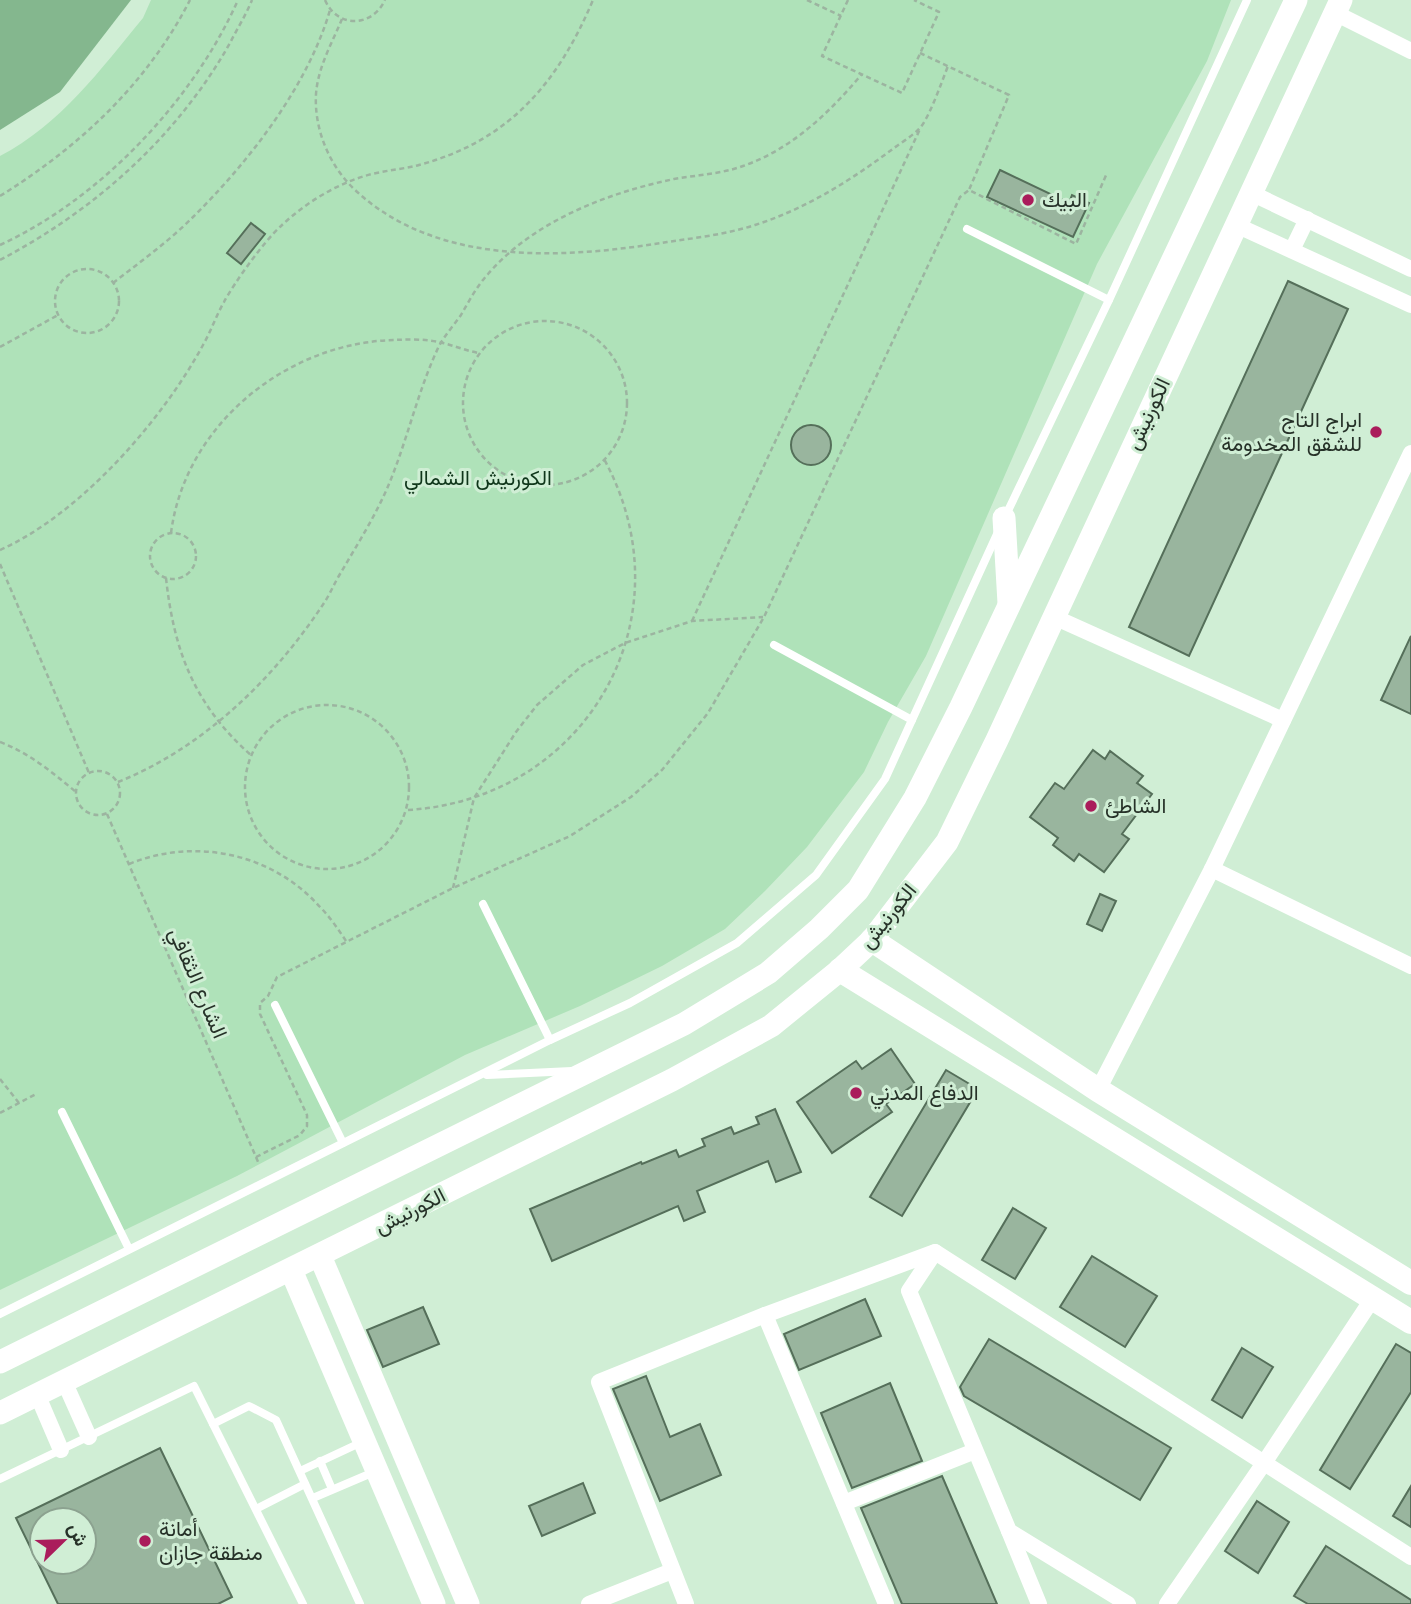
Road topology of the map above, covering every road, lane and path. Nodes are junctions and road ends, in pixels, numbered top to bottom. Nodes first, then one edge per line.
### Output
1 (190, 0) edge
2 (238, 0) edge
3 (252, 0) edge
4 (325, 0) edge
5 (385, 0) edge
6 (593, 0) edge
7 (807, 0) edge
8 (848, 0) edge
9 (914, 0) edge
10 (1247, 0) edge
11 (1296, 0) edge
12 (1338, 7) edge
13 (330, 10) junction
14 (841, 16) junction
15 (342, 19) junction
16 (1411, 51) edge
17 (920, 52) junction
18 (948, 66) junction
19 (862, 75) junction
20 (920, 128) junction
21 (1107, 173) dead end
22 (348, 183) junction
23 (969, 190) junction
24 (1251, 193) junction
25 (0, 196) edge
26 (1307, 219) junction
27 (1236, 225) junction
28 (967, 229) dead end
29 (0, 245) edge
30 (1292, 250) junction
31 (511, 252) junction
32 (0, 260) edge
33 (1411, 269) edge
34 (113, 282) junction
35 (1109, 300) junction
36 (1411, 306) edge
37 (58, 314) junction
38 (441, 342) junction
39 (0, 347) edge
40 (479, 353) junction
41 (1411, 453) edge
42 (604, 459) junction
43 (1004, 519) junction
44 (171, 533) junction
45 (0, 550) edge
46 (0, 564) edge
47 (166, 578) junction
48 (1009, 606) junction
49 (764, 617) junction
50 (1054, 617) junction
51 (692, 621) junction
52 (625, 643) junction
53 (774, 645) dead end
54 (912, 720) junction
55 (1283, 720) junction
56 (217, 721) junction
57 (0, 742) edge
58 (251, 756) junction
59 (89, 773) junction
60 (118, 782) junction
61 (76, 792) junction
62 (474, 799) junction
63 (408, 810) junction
64 (107, 814) junction
65 (129, 864) junction
66 (1212, 869) junction
67 (453, 888) junction
68 (483, 904) dead end
69 (872, 940) junction
70 (346, 942) junction
71 (1411, 966) edge
72 (839, 970) junction
73 (275, 1004) dead end
74 (550, 1040) junction
75 (592, 1070) junction
76 (482, 1075) junction
77 (0, 1079) edge
78 (1098, 1090) junction
79 (36, 1094) dead end
80 (19, 1103) junction
81 (0, 1112) edge
82 (62, 1112) dead end
83 (343, 1143) junction
84 (256, 1157) junction
85 (259, 1164) dead end
86 (129, 1249) junction
87 (935, 1252) junction
88 (320, 1256) junction
89 (291, 1270) junction
90 (1411, 1283) edge
91 (1373, 1298) junction
92 (0, 1314) edge
93 (765, 1315) junction
94 (1411, 1322) edge
95 (0, 1362) edge
96 (64, 1381) junction
97 (37, 1394) junction
98 (0, 1413) edge
99 (213, 1424) junction
100 (89, 1437) junction
101 (365, 1441) junction
102 (61, 1450) junction
103 (975, 1451) junction
104 (320, 1461) junction
105 (1264, 1463) junction
106 (300, 1471) junction
107 (377, 1471) junction
108 (0, 1479) edge
109 (305, 1484) junction
110 (332, 1489) junction
111 (313, 1498) junction
112 (844, 1503) junction
113 (256, 1509) junction
114 (1009, 1531) junction
115 (1411, 1557) edge
116 (672, 1572) junction
117 (303, 1604) edge
118 (360, 1604) edge
119 (434, 1604) edge
120 (468, 1604) edge
121 (589, 1604) edge
122 (686, 1604) edge
123 (886, 1604) edge
124 (1039, 1604) edge
125 (1128, 1604) edge
126 (1167, 1604) edge

1 - 25 path
2 - 29 path
3 - 32 path
4 - 13 path
5 - 15 path
6 - 22 path
7 - 14 path
8 - 14 path
9 - 17 path
10 - 35 lane
11 - 48 main road, الكورنيش
12 - 16 street
12 - 24 main road, الكورنيش
13 - 15 path
13 - 34 path
14 - 19 path
15 - 22 path
17 - 18 path
17 - 19 path
18 - 20 path
18 - 23 path
19 - 31 path
20 - 31 path
20 - 51 path
21 - 23 path
22 - 31 path
22 - 45 path
23 - 49 path
24 - 26 street
24 - 27 main road, الكورنيش
26 - 30 street
26 - 33 street
27 - 30 street
27 - 50 main road, الكورنيش
28 - 35 lane
30 - 36 street
31 - 38 path
34 - 37 path
34 - 37 path
35 - 43 lane
37 - 39 path
38 - 40 path
38 - 44 path
38 - 56 path
40 - 42 path
40 - 42 path
41 - 55 street
42 - 52 path
43 - 48 main road
43 - 54 lane
44 - 47 path
44 - 47 path
46 - 59 path
47 - 56 path
48 - 75 main road, الكورنيش
49 - 51 path
49 - 67 path
50 - 55 street
50 - 69 main road, الكورنيش
51 - 52 path
52 - 62 path
52 - 62 path
53 - 54 lane
54 - 74 lane
55 - 66 street
56 - 58 path
56 - 60 path
57 - 61 path
58 - 63 path
58 - 63 path
59 - 60 path
59 - 61 path
60 - 64 path
61 - 64 path
62 - 63 path
62 - 67 path
64 - 65 path, الشارع الثقافي
65 - 70 path
65 - 84 path, الشارع الثقافي
66 - 71 street
66 - 78 street
67 - 70 path
68 - 74 lane
69 - 72 main road, الكورنيش
69 - 78 main road
70 - 84 path
72 - 88 main road, الكورنيش
72 - 91 main road
73 - 83 lane
74 - 76 lane
75 - 76 lane
75 - 95 main road, الكورنيش
76 - 83 lane
77 - 80 path
78 - 90 main road
79 - 80 path
80 - 81 path
82 - 86 lane
83 - 86 lane
84 - 85 path, الشارع الثقافي
86 - 92 lane
87 - 93 street
87 - 103 street
87 - 105 street
88 - 89 main road, الكورنيش
88 - 120 main road
89 - 96 main road, الكورنيش
89 - 101 main road
91 - 94 main road
91 - 105 street
93 - 112 street
93 - 116 street
96 - 97 main road, الكورنيش
96 - 100 street
97 - 98 main road, الكورنيش
97 - 102 street
99 - 100 lane
99 - 106 lane
99 - 113 lane
100 - 102 lane
101 - 104 lane
101 - 107 main road
102 - 108 lane
103 - 112 street
103 - 114 street
104 - 106 lane
104 - 110 lane
105 - 115 street
105 - 126 street
106 - 109 lane
107 - 110 lane
107 - 119 main road
109 - 111 lane
109 - 113 lane
110 - 111 lane
111 - 118 lane
112 - 123 street
113 - 117 lane
114 - 124 street
114 - 125 street
116 - 121 street
116 - 122 street

